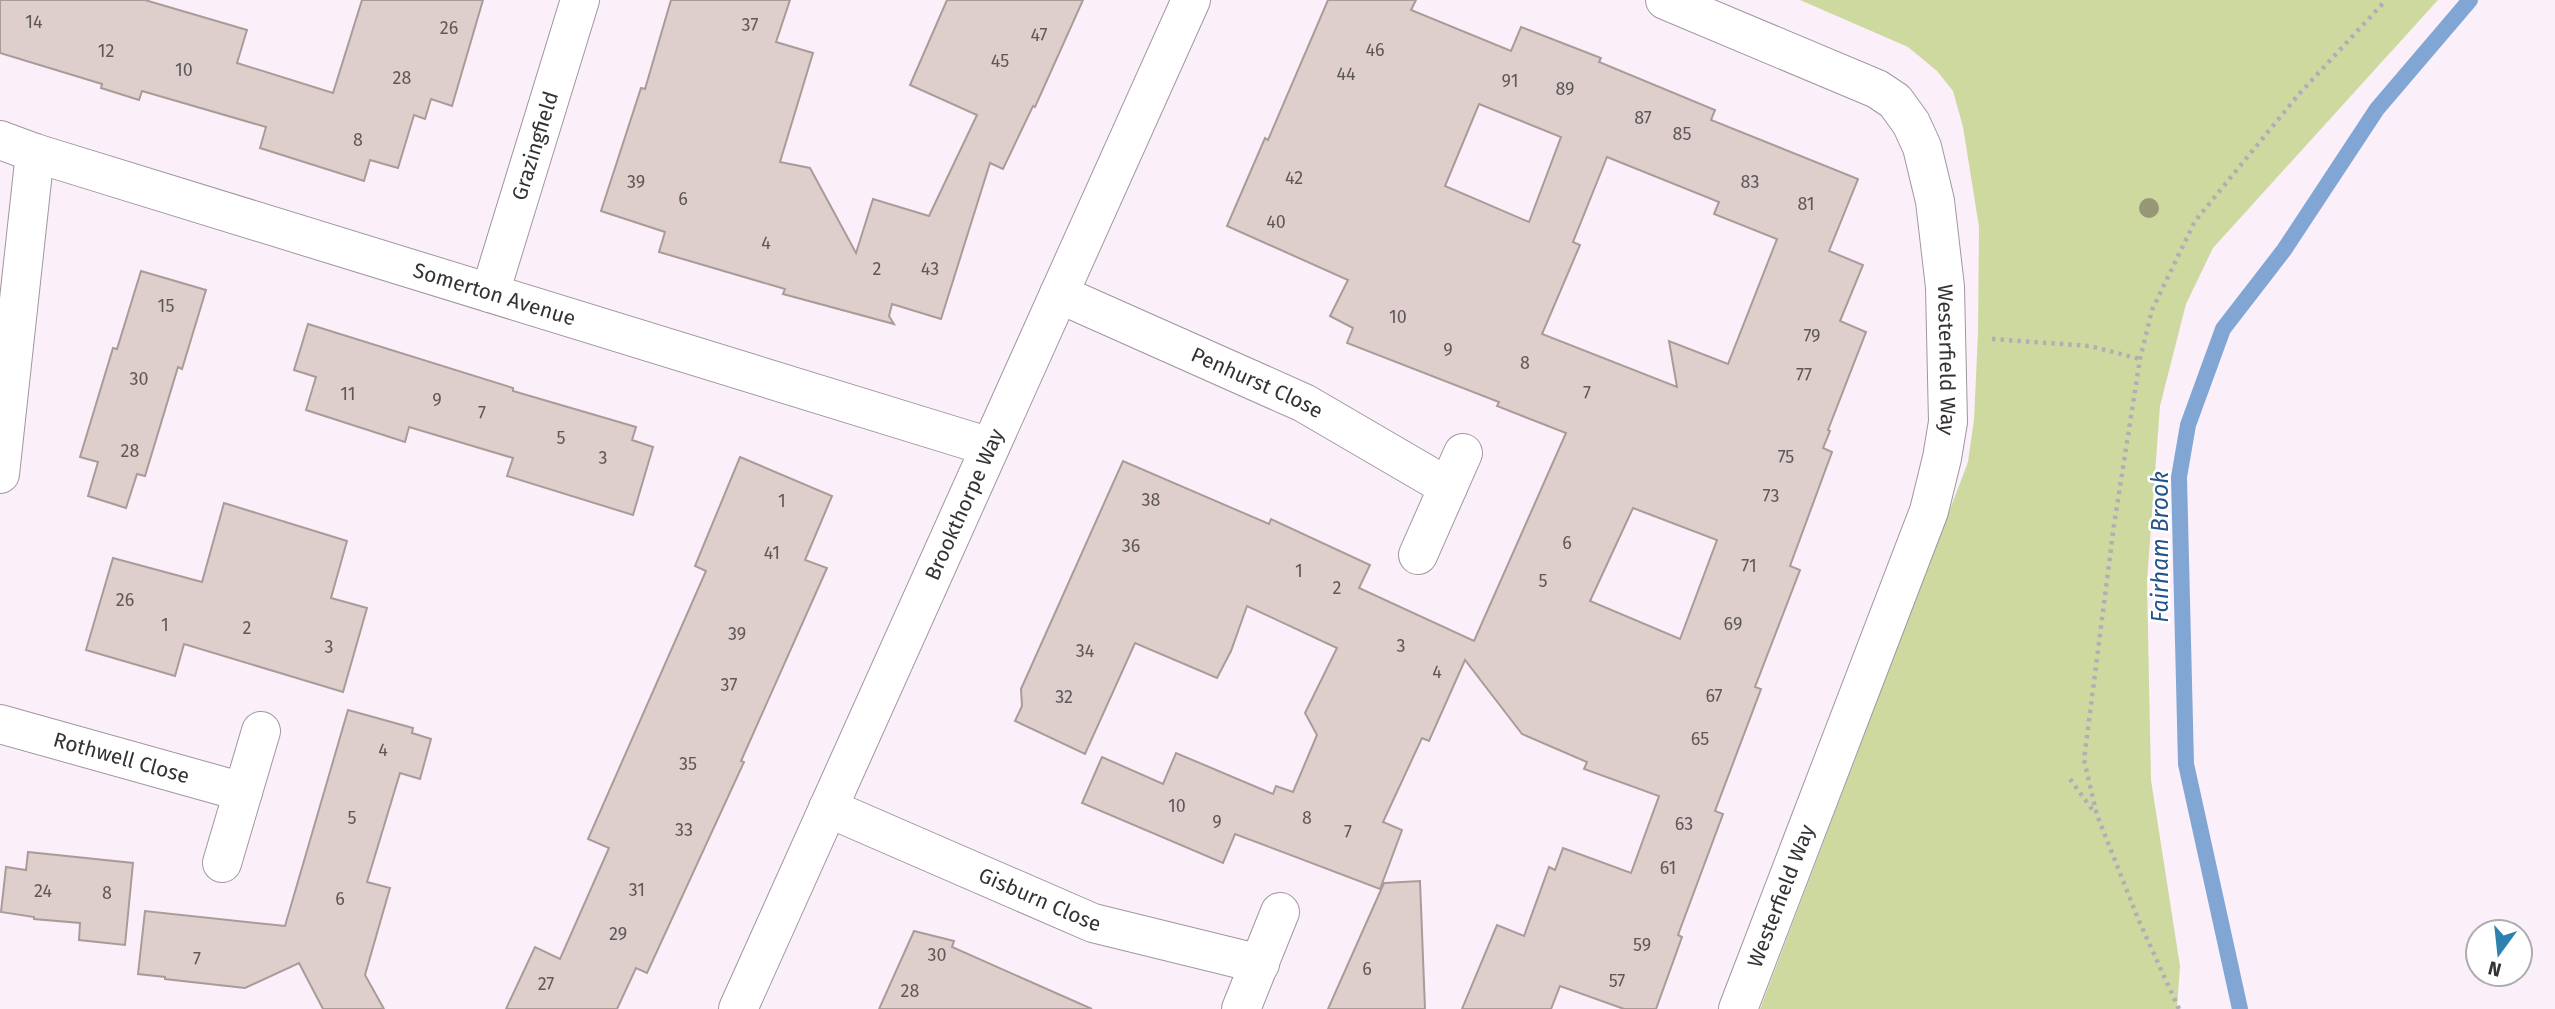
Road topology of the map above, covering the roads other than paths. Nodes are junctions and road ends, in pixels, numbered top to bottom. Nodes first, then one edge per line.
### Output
1 (580, 0) edge
2 (1191, 0) edge
3 (1665, 0) edge
4 (17, 146) edge
5 (490, 293) junction
6 (1059, 294) junction
7 (990, 447) junction
8 (1463, 453) dead end
9 (0, 474) edge
10 (1448, 487) junction
11 (1418, 555) dead end
12 (0, 724) edge
13 (261, 731) dead end
14 (243, 792) junction
15 (828, 808) junction
16 (222, 863) dead end
17 (1280, 912) dead end
18 (1260, 964) junction
19 (738, 1009) edge
20 (1241, 1009) edge
21 (1738, 1009) edge

1 - 5 street, Grazingfield
2 - 6 street, Brookthorpe Way
3 - 21 street, Westerfield Way
4 - 5 street, Somerton Avenue
4 - 9 street
5 - 7 street, Somerton Avenue
6 - 7 street, Brookthorpe Way
6 - 10 street, Penhurst Close
7 - 15 street, Brookthorpe Way
8 - 10 street
10 - 11 street
12 - 14 street, Rothwell Close
13 - 14 street
14 - 16 street
15 - 18 street, Gisburn Close
15 - 19 street, Brookthorpe Way
17 - 18 street
18 - 20 street

